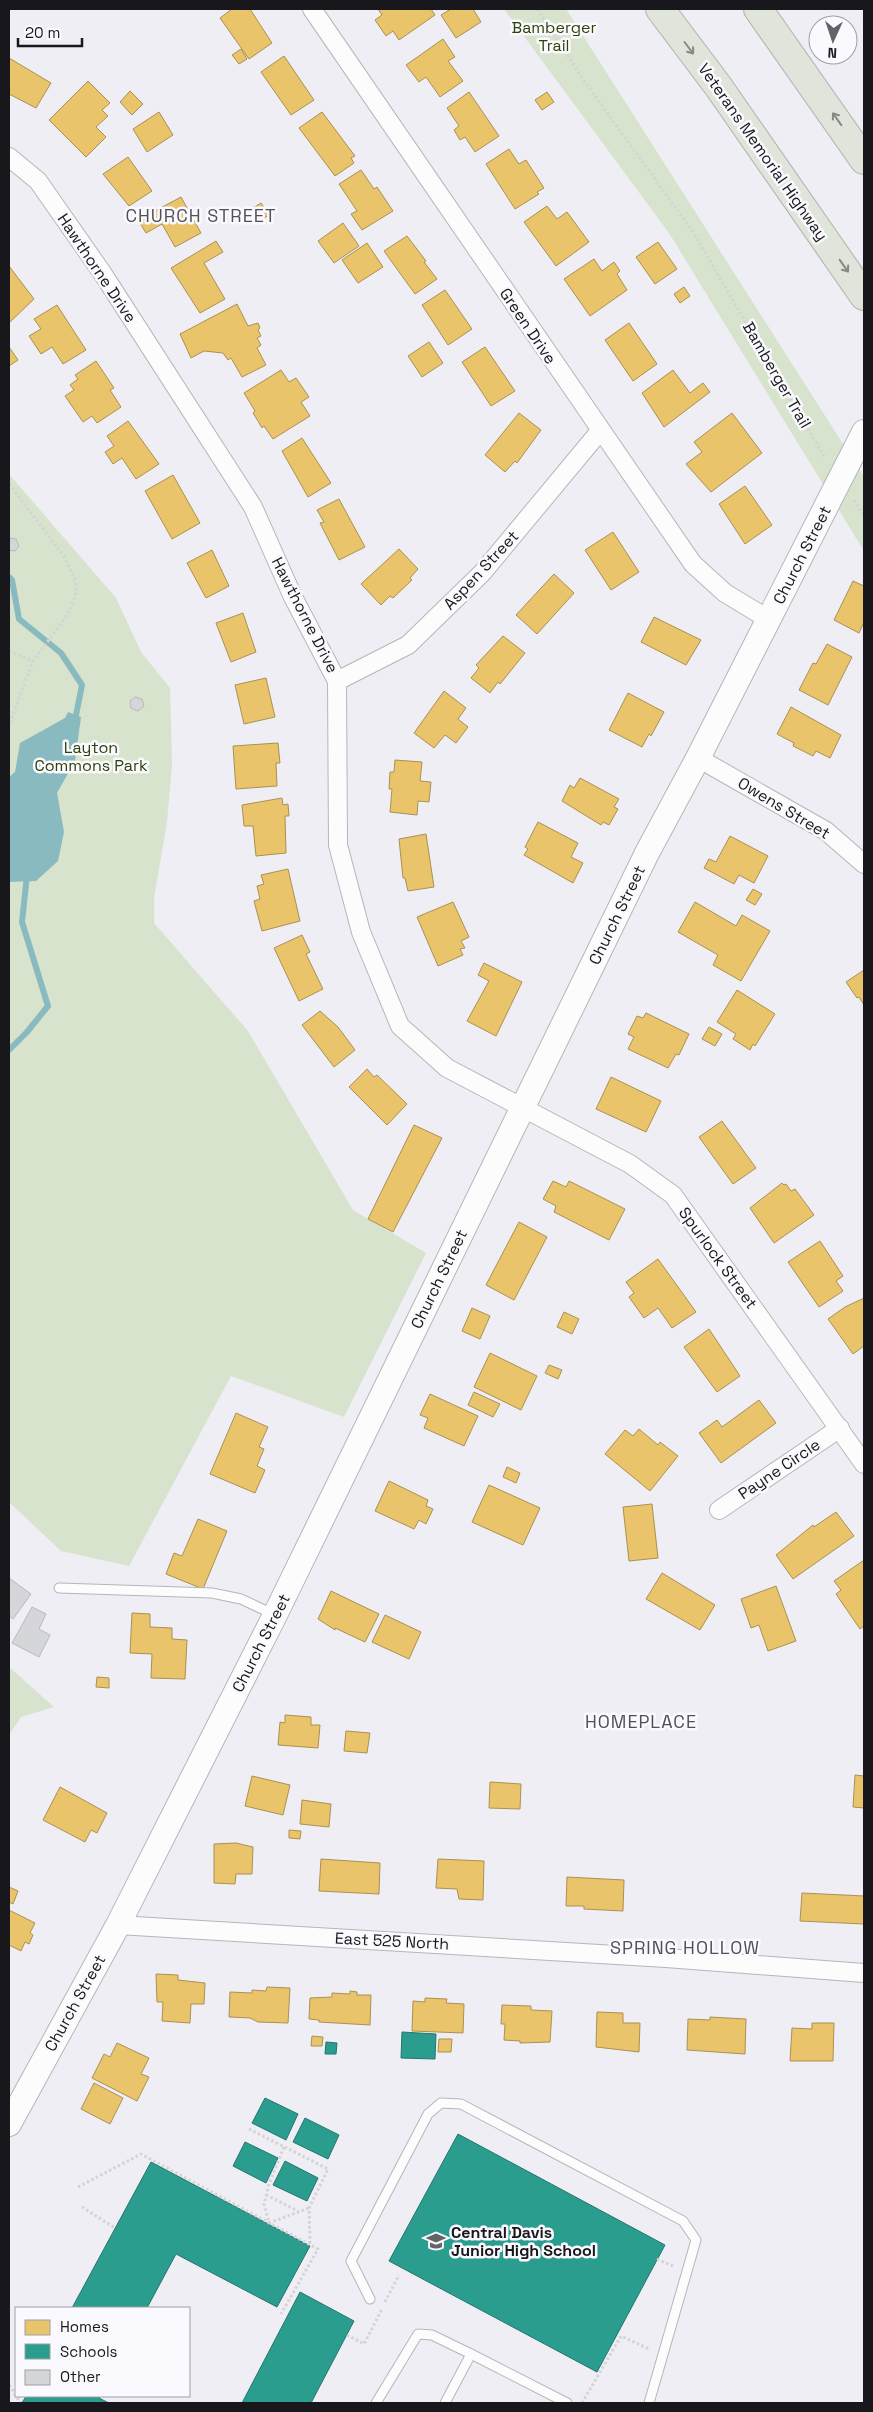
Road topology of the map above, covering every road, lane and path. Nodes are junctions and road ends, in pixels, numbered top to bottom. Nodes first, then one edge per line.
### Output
1 (312, 9) edge
2 (537, 9) edge
3 (660, 9) edge
4 (758, 9) edge
5 (9, 157) edge
6 (864, 160) edge
7 (864, 296) edge
8 (600, 431) junction
9 (864, 432) edge
10 (828, 462) dead end
11 (9, 484) edge
12 (850, 495) dead end
13 (864, 516) edge
14 (768, 619) junction
15 (9, 651) edge
16 (33, 661) junction
17 (338, 681) junction
18 (9, 725) edge
19 (698, 758) junction
20 (864, 864) edge
21 (522, 1108) junction
22 (840, 1428) junction
23 (864, 1464) edge
24 (719, 1510) dead end
25 (59, 1588) dead end
26 (276, 1615) junction
27 (118, 1924) junction
28 (864, 1973) edge
29 (9, 2124) edge
30 (249, 2129) dead end
31 (284, 2147) junction
32 (78, 2187) dead end
33 (266, 2195) junction
34 (82, 2207) dead end
35 (309, 2208) junction
36 (299, 2211) junction
37 (269, 2223) junction
38 (115, 2228) dead end
39 (310, 2245) junction
40 (658, 2259) dead end
41 (672, 2266) dead end
42 (370, 2299) dead end
43 (281, 2314) dead end
44 (347, 2335) dead end
45 (364, 2344) dead end
46 (649, 2349) dead end
47 (471, 2354) junction
48 (376, 2403) edge
49 (445, 2403) edge
50 (566, 2403) edge
51 (582, 2403) edge
52 (649, 2403) edge

1 - 8 street, Green Drive
2 - 10 path, Bamberger Trail
3 -> 7 highway, Veterans Memorial Highway
6 -> 4 highway
5 - 17 street, Hawthorne Drive
8 - 14 street, Green Drive
8 - 17 street, Aspen Street
9 - 14 street, Church Street
11 - 16 path
12 - 13 path
14 - 19 street, Church Street
15 - 16 path
16 - 18 path
17 - 21 street, Hawthorne Drive
19 - 20 street, Owens Street
19 - 21 street, Church Street
21 - 22 street, Spurlock Street
21 - 26 street, Church Street
22 - 23 street, Spurlock Street
22 - 24 street, Payne Circle
25 - 26 lane
26 - 27 street, Church Street
27 - 28 street, East 525 North
27 - 29 street, Church Street
30 - 31 path
31 - 33 path
31 - 35 path
32 - 37 path
33 - 36 path
33 - 37 path
34 - 38 path
35 - 36 path
35 - 39 path
36 - 37 path
37 - 39 path
39 - 43 path
40 - 41 path
42 - 52 lane
44 - 45 path
46 - 51 path
47 - 48 lane
47 - 49 lane
47 - 50 lane

